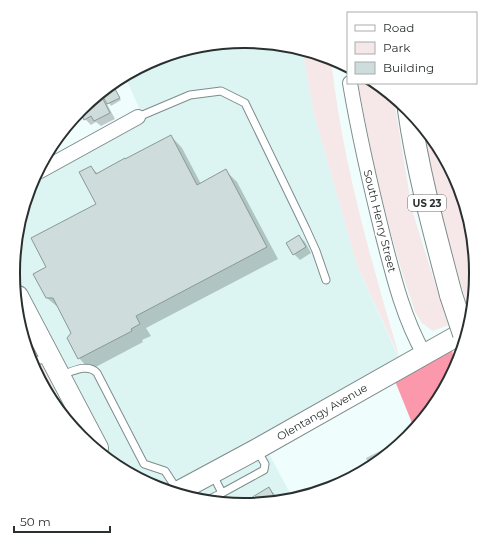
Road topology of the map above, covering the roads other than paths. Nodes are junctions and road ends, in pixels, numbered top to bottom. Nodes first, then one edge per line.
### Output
1 (350, 84) edge
2 (138, 117) joint
3 (412, 124) edge
4 (47, 167) edge
5 (326, 280) dead end
6 (23, 311) edge
7 (462, 327) edge
8 (460, 335) edge
9 (424, 354) junction
10 (40, 360) edge
11 (60, 375) junction
12 (94, 440) edge
13 (257, 449) junction
14 (212, 473) junction
15 (175, 487) edge
16 (182, 489) edge
17 (222, 493) junction
18 (216, 496) edge

1 - 9 street, South Henry Street
2 - 4 street
2 - 5 lane
3 - 7 highway, US 23, bridge
6 - 10 street
8 - 9 street, Olentangy Avenue
9 - 13 street, Olentangy Avenue
10 - 11 street
11 - 12 street
11 - 15 lane
13 - 14 street, Olentangy Avenue
13 - 17 lane
14 - 16 street, Olentangy Avenue
14 - 17 lane
17 - 18 lane

